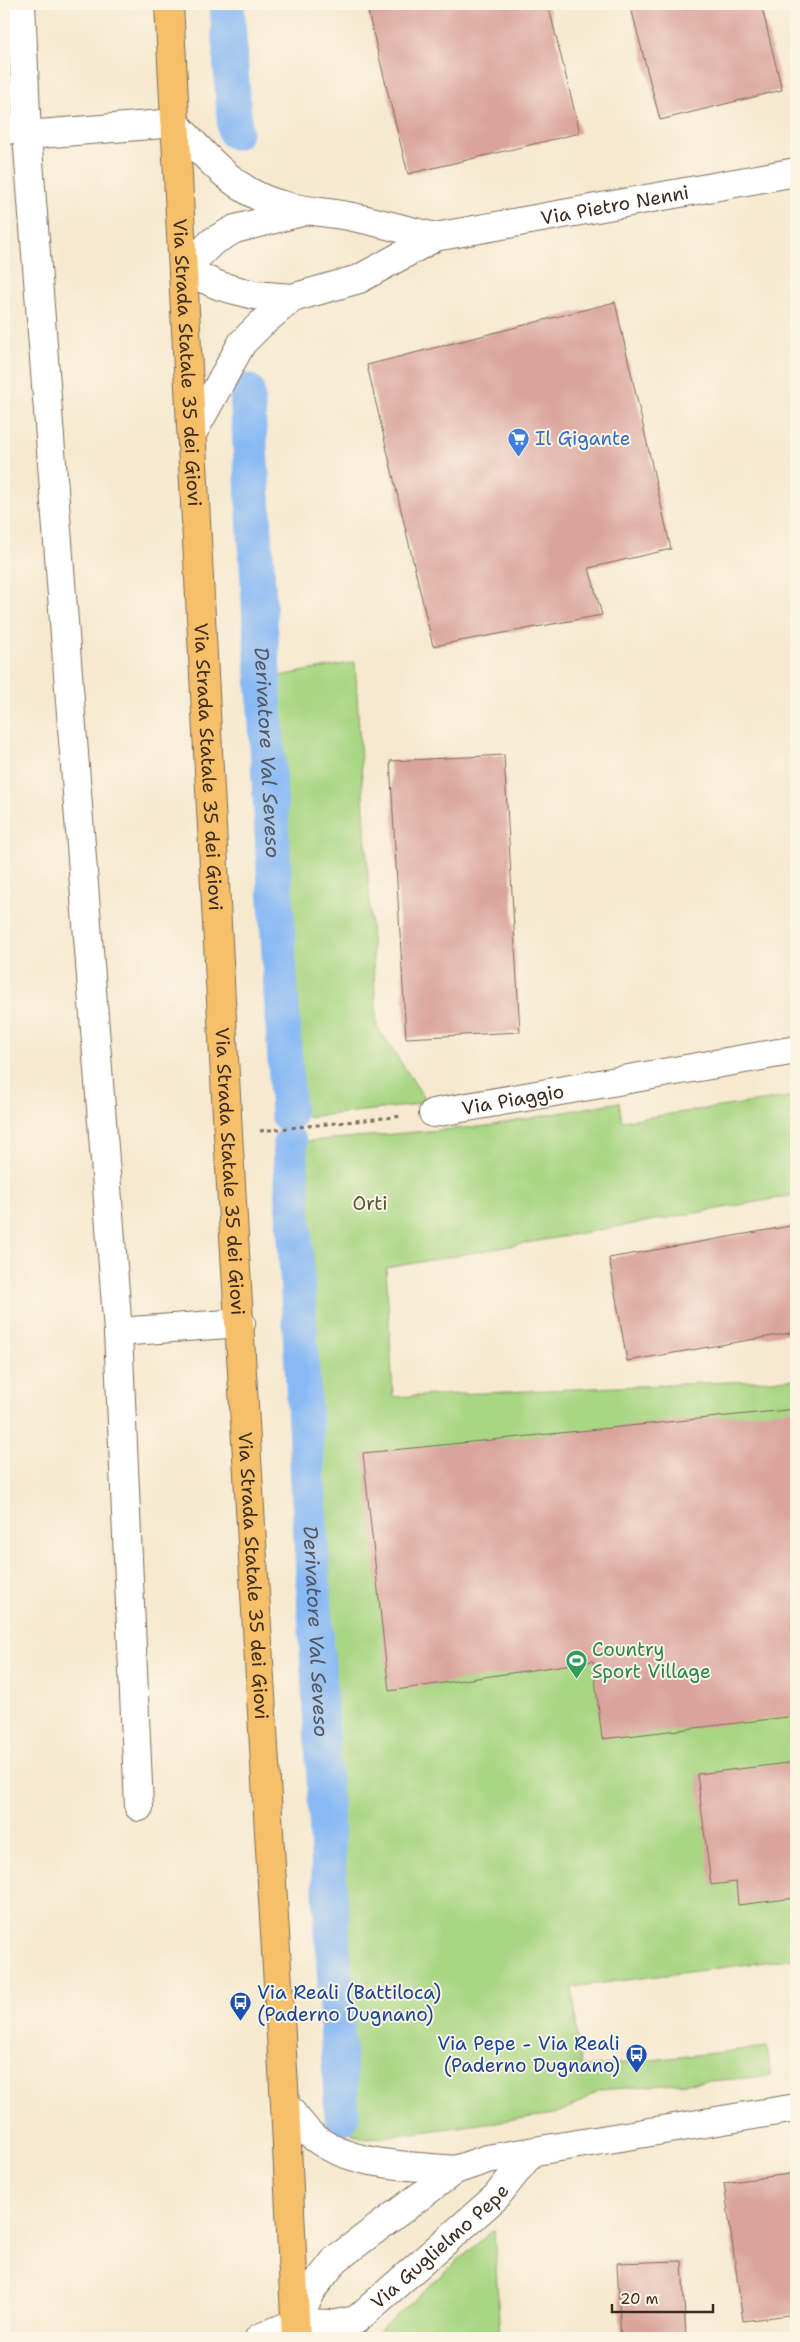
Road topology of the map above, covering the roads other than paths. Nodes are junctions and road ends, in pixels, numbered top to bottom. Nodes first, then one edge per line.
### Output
1 (21, 4) edge
2 (169, 4) edge
3 (175, 123) junction
4 (19, 130) edge
5 (796, 172) edge
6 (306, 211) junction
7 (435, 237) junction
8 (184, 270) junction
9 (292, 298) junction
10 (192, 434) junction
11 (796, 1050) edge
12 (433, 1113) road end
13 (241, 1323) junction
14 (118, 1332) junction
15 (140, 1808) dead end
16 (285, 2104) junction
17 (796, 2108) edge
18 (530, 2154) junction
19 (455, 2170) junction
20 (296, 2331) edge
21 (259, 2338) edge

1 - 4 street
2 - 3 main road, Via Strada Statale 35 dei Giovi
3 - 4 street
3 - 6 street, Via Pietro Nenni
3 - 8 main road, Via Strada Statale 35 dei Giovi
4 - 14 street
5 - 7 street, Via Pietro Nenni
6 - 7 street, Via Pietro Nenni
6 - 8 street, Via Pietro Nenni
7 - 9 street, Via Pietro Nenni
8 - 9 street, Via Pietro Nenni
8 - 10 main road, Via Strada Statale 35 dei Giovi
9 - 10 street, Via Pietro Nenni
10 - 13 main road, Via Strada Statale 35 dei Giovi
11 - 12 street, Via Piaggio
13 - 14 street
13 - 16 main road, Via Strada Statale 35 dei Giovi
14 - 15 street
16 - 19 street, Via Guglielmo Pepe
16 - 20 main road, Via Strada Statale 35 dei Giovi
17 - 18 street, Via Guglielmo Pepe
18 - 19 street, Via Guglielmo Pepe
18 - 20 street, Via Guglielmo Pepe
19 - 20 street, Via Guglielmo Pepe
20 - 21 street

